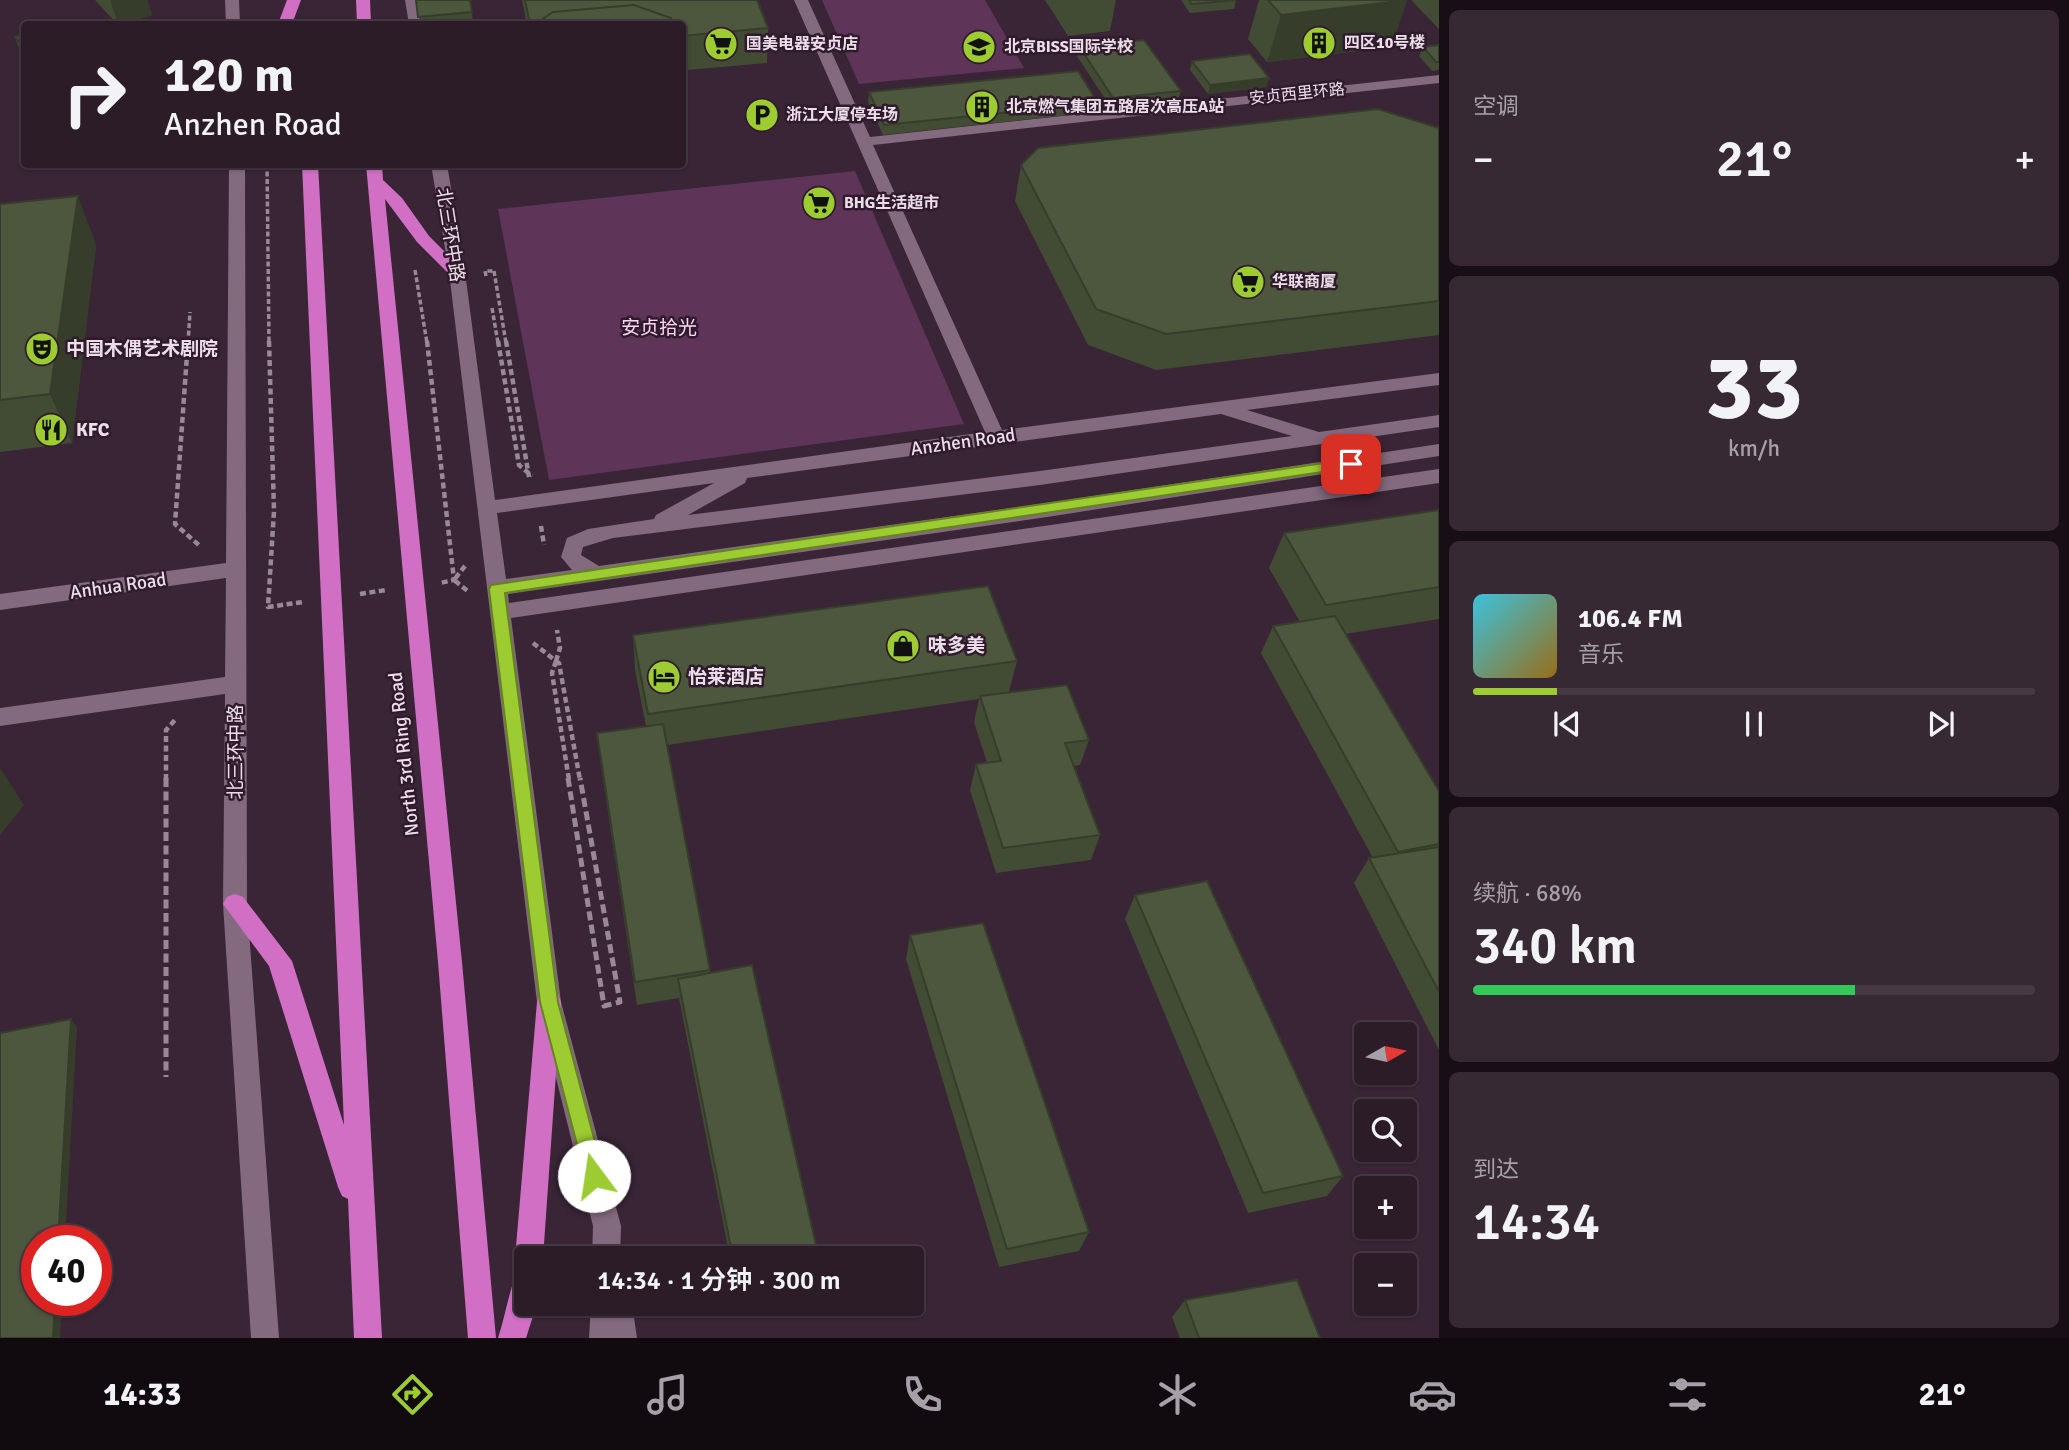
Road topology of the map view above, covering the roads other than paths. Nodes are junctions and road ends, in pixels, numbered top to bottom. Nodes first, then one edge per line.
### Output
1 (232, 0) edge
2 (294, 0) edge
3 (363, 0) edge
4 (411, 0) edge
5 (801, 0) edge
6 (233, 21) edge
7 (286, 21) edge
8 (301, 21) edge
9 (364, 21) edge
10 (415, 21) edge
11 (1439, 79) edge
12 (863, 142) junction
13 (237, 168) edge
14 (310, 168) edge
15 (440, 168) edge
16 (374, 173) edge
17 (457, 272) junction
18 (1439, 379) edge
19 (1219, 408) junction
20 (1439, 421) edge
21 (996, 437) junction
22 (1320, 438) junction
23 (1439, 450) edge
24 (1379, 460) junction
25 (749, 471) junction
26 (1439, 476) edge
27 (1362, 487) junction
28 (487, 508) junction
29 (654, 525) junction
30 (236, 569) junction
31 (595, 573) junction
32 (498, 600) junction
33 (0, 602) edge
34 (236, 684) junction
35 (0, 718) edge
36 (235, 904) junction
37 (549, 1002) junction
38 (360, 1217) junction
39 (607, 1226) junction
40 (530, 1246) edge
41 (606, 1246) edge
42 (610, 1246) edge
43 (519, 1316) edge
44 (605, 1316) edge
45 (620, 1316) edge
46 (265, 1338) edge
47 (368, 1338) edge
48 (482, 1338) edge
49 (512, 1338) edge
50 (604, 1338) edge
51 (623, 1338) edge

1 - 6 street
2 - 7 highway
2 - 8 highway
3 - 9 highway
4 - 10 street
5 - 12 street
11 - 12 street, 安贞西里环路
12 - 21 street
13 - 30 street, 北三环中路
14 - 38 highway
15 - 17 street, 北三环中路
16 - 17 highway
16 - 48 highway, North 3rd Ring Road
17 - 28 street, 北三环中路
18 - 19 street, Anzhen Road
19 - 21 street, Anzhen Road
19 - 22 street
20 - 22 street
21 - 25 street, Anzhen Road
22 - 29 street
23 - 24 street
24 - 27 street
24 - 31 street
25 - 28 street, Anzhen Road
25 - 29 street
26 - 27 street
27 - 32 street
28 - 32 street, 北三环中路
29 - 31 street
30 - 33 street, Anhua Road
30 - 34 street, 北三环中路
31 - 32 street
32 - 37 street, 北三环中路
34 - 35 street
34 - 36 street, 北三环中路
36 - 38 highway
36 - 46 street, 北三环中路
37 - 39 street, 北三环中路
37 - 40 highway
38 - 47 highway
39 - 41 street, 北三环中路
39 - 42 street
43 - 49 highway
44 - 50 street
45 - 51 street

